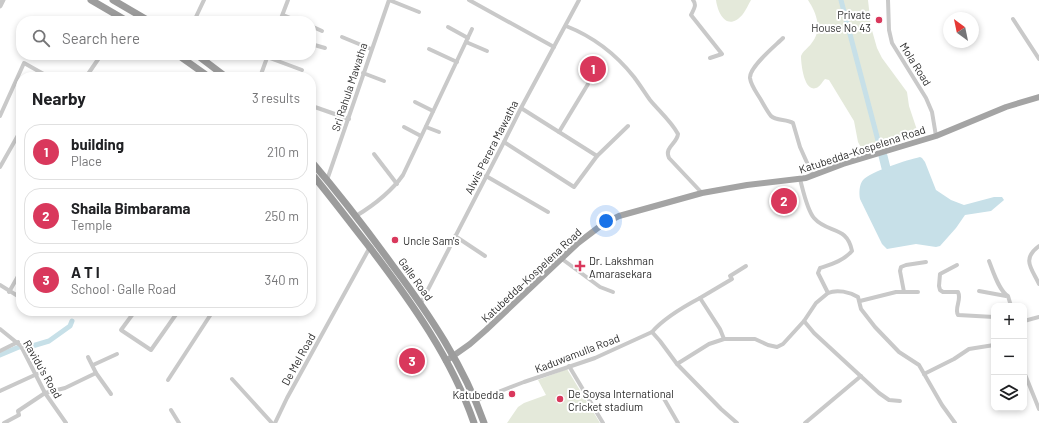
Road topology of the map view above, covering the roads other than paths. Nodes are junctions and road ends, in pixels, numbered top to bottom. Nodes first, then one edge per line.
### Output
1 (3, 0) edge
2 (91, 0) edge
3 (113, 0) edge
4 (204, 0) edge
5 (288, 0) edge
6 (389, 0) edge
7 (469, 0) edge
8 (579, 0) edge
9 (693, 0) edge
10 (888, 0) edge
11 (0, 6) edge
12 (131, 10) junction
13 (419, 12) dead end
14 (283, 15) edge
15 (118, 16) edge
16 (127, 16) edge
17 (141, 16) edge
18 (196, 16) edge
19 (1013, 18) dead end
20 (566, 26) junction
21 (448, 27) dead end
22 (316, 28) edge
23 (472, 29) dead end
24 (322, 31) dead end
25 (342, 37) dead end
26 (783, 38) dead end
27 (467, 40) junction
28 (316, 45) edge
29 (554, 47) junction
30 (325, 48) dead end
31 (371, 49) junction
32 (429, 49) dead end
33 (487, 52) dead end
34 (710, 58) dead end
35 (1039, 59) edge
36 (98, 60) edge
37 (185, 60) edge
38 (204, 60) edge
39 (266, 60) edge
40 (278, 60) edge
41 (457, 62) junction
42 (302, 70) dead end
43 (20, 72) edge
44 (40, 72) edge
45 (89, 72) edge
46 (202, 72) edge
47 (219, 72) edge
48 (262, 72) edge
49 (363, 73) junction
50 (16, 81) edge
51 (384, 81) dead end
52 (588, 84) dead end
53 (1039, 97) edge
54 (415, 102) dead end
55 (316, 107) edge
56 (521, 108) junction
57 (433, 111) junction
58 (0, 116) edge
59 (349, 119) junction
60 (628, 126) dead end
61 (404, 127) dead end
62 (426, 127) junction
63 (439, 132) dead end
64 (559, 132) junction
65 (421, 136) junction
66 (936, 136) junction
67 (16, 139) edge
68 (504, 142) junction
69 (374, 154) dead end
70 (597, 156) junction
71 (0, 167) edge
72 (316, 167) edge
73 (486, 176) junction
74 (813, 176) junction
75 (316, 179) edge
76 (800, 179) junction
77 (327, 180) junction
78 (397, 184) junction
79 (702, 193) junction
80 (548, 212) dead end
81 (356, 216) junction
82 (455, 236) junction
83 (376, 243) junction
84 (1039, 246) edge
85 (370, 248) junction
86 (485, 256) dead end
87 (562, 259) junction
88 (989, 261) dead end
89 (926, 262) dead end
90 (957, 265) dead end
91 (746, 266) dead end
92 (16, 280) edge
93 (1039, 284) edge
94 (0, 285) edge
95 (979, 291) dead end
96 (9, 292) junction
97 (613, 292) dead end
98 (904, 292) junction
99 (918, 292) dead end
100 (828, 293) junction
101 (16, 296) edge
102 (1008, 296) junction
103 (700, 298) junction
104 (860, 301) junction
105 (421, 303) junction
106 (1010, 303) edge
107 (131, 316) edge
108 (176, 316) edge
109 (210, 316) edge
110 (991, 317) edge
111 (1039, 318) edge
112 (1027, 320) edge
113 (804, 321) junction
114 (0, 329) edge
115 (652, 332) junction
116 (724, 339) junction
117 (20, 344) junction
118 (991, 345) edge
119 (0, 352) edge
120 (117, 354) dead end
121 (88, 357) dead end
122 (453, 357) junction
123 (446, 361) junction
124 (677, 364) junction
125 (93, 365) junction
126 (569, 366) junction
127 (96, 373) junction
128 (36, 374) junction
129 (924, 374) junction
130 (1025, 375) edge
131 (861, 376) junction
132 (232, 379) dead end
133 (168, 380) dead end
134 (0, 391) edge
135 (45, 393) junction
136 (111, 394) dead end
137 (664, 396) dead end
138 (475, 400) junction
139 (900, 401) dead end
140 (1039, 408) edge
141 (171, 410) dead end
142 (4, 423) edge
143 (66, 423) edge
144 (179, 423) edge
145 (273, 423) edge
146 (474, 423) edge
147 (484, 423) edge
148 (603, 423) edge
149 (678, 423) edge
150 (737, 423) edge
151 (805, 423) edge
152 (955, 423) edge

1 - 11 street
2 - 15 highway
3 - 12 highway
4 - 18 street
5 - 14 street
6 - 13 street
6 - 31 street, Sri Rahula Mawatha
7 - 29 street
8 - 20 street, Alwis Perera Mawatha
9 - 34 street
10 - 66 street, Mola Road
12 - 16 street
12 - 17 highway
19 - 35 street
20 - 29 street, Alwis Perera Mawatha
20 - 79 street
21 - 27 street
22 - 24 street
23 - 27 street
25 - 31 street
26 - 74 street
27 - 33 street
27 - 41 street
28 - 30 street
29 - 56 street, Alwis Perera Mawatha
31 - 49 street, Sri Rahula Mawatha
32 - 41 street
36 - 45 street
37 - 46 highway
38 - 47 highway
39 - 48 street
40 - 42 street
41 - 57 street
43 - 44 street
49 - 51 street
49 - 59 street, Sri Rahula Mawatha
50 - 58 street
52 - 64 street
53 - 66 main road, Katubedda-Kospelena Road
54 - 57 street
55 - 59 street
56 - 64 street
56 - 68 street, Alwis Perera Mawatha
57 - 62 street
59 - 77 street, Sri Rahula Mawatha
60 - 70 street
61 - 65 street
62 - 63 street
62 - 65 street
64 - 70 street
65 - 78 street
66 - 74 main road, Katubedda-Kospelena Road
67 - 71 street
68 - 70 street
68 - 73 street, Alwis Perera Mawatha
69 - 78 street
72 - 77 highway, Galle Road
73 - 80 street
73 - 82 street, Alwis Perera Mawatha
74 - 76 main road, Katubedda-Kospelena Road
75 - 85 highway
76 - 79 main road, Katubedda-Kospelena Road
76 - 100 street
77 - 81 highway, Galle Road
78 - 81 street
79 - 87 main road, Katubedda-Kospelena Road
81 - 83 highway, Galle Road
82 - 86 street
82 - 105 street, Alwis Perera Mawatha
83 - 85 street, De Mel Road
83 - 105 highway, Galle Road
84 - 93 street
85 - 123 highway
85 - 145 street, De Mel Road
87 - 97 street
87 - 122 main road, Katubedda-Kospelena Road
88 - 102 street
89 - 98 street
90 - 110 street
91 - 103 street, Kaduwamulla Road
92 - 96 street
94 - 96 street
95 - 102 street
96 - 101 street
98 - 99 street
98 - 104 street
100 - 104 street
100 - 113 street
102 - 106 street
103 - 115 street, Kaduwamulla Road
103 - 116 street
104 - 129 street
105 - 122 highway, Galle Road
107 - 108 street
109 - 133 street
111 - 112 street
113 - 116 street
113 - 131 street
114 - 117 street, Ravidu's Road
115 - 124 street
115 - 126 street, Kaduwamulla Road
116 - 124 street
117 - 119 street
117 - 128 street, Ravidu's Road
118 - 129 street
120 - 125 street
121 - 125 street
122 - 123 main road, Katubedda-Kospelena Road
122 - 138 highway, Galle Road
123 - 146 highway
124 - 150 street
125 - 127 street
126 - 138 street, Kaduwamulla Road
126 - 148 street
127 - 135 street
127 - 136 street
128 - 134 street
128 - 135 street, Ravidu's Road
129 - 152 street
130 - 140 street
131 - 139 street
131 - 151 street
132 - 145 street
135 - 142 street
135 - 143 street, Ravidu's Road
137 - 149 street
138 - 147 highway, Galle Road
141 - 144 street

